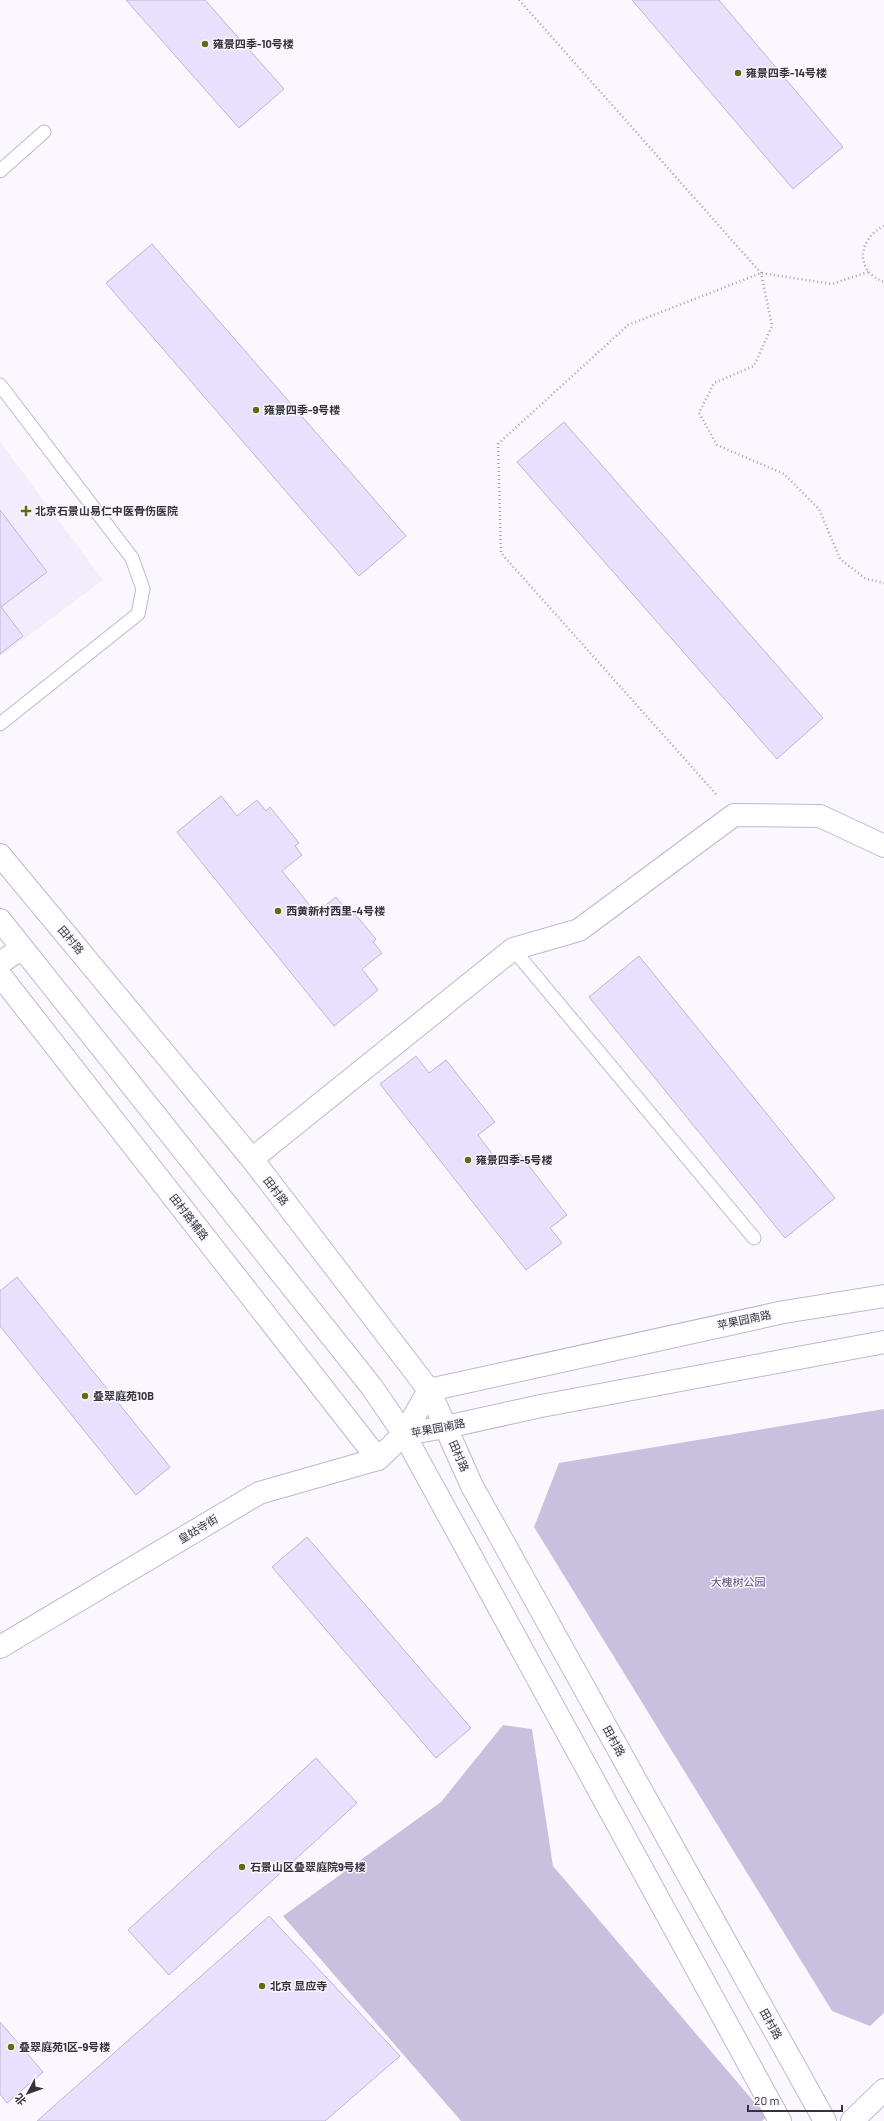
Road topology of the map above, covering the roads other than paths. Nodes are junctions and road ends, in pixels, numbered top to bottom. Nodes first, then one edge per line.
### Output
1 (44, 132) dead end
2 (0, 171) edge
3 (0, 385) edge
4 (0, 724) edge
5 (884, 846) edge
6 (0, 855) edge
7 (0, 920) edge
8 (22, 948) junction
9 (513, 949) junction
10 (0, 963) edge
11 (0, 976) edge
12 (252, 1159) junction
13 (754, 1238) dead end
14 (884, 1296) edge
15 (884, 1342) edge
16 (429, 1390) junction
17 (446, 1427) junction
18 (404, 1434) junction
19 (378, 1459) junction
20 (0, 1647) edge
21 (884, 2090) edge
22 (780, 2121) edge
23 (824, 2121) edge
24 (852, 2121) edge

1 - 2 lane
3 - 4 lane
5 - 9 main road
6 - 12 main road, 田村路
7 - 8 main road
8 - 10 main road
8 - 18 main road
9 - 12 main road
9 - 13 lane
11 - 19 main road, 田村路辅路
12 - 16 main road, 田村路
14 - 16 main road, 苹果园南路
15 - 17 main road, 苹果园南路
16 - 17 main road, 田村路
16 - 18 main road, 苹果园南路
17 - 18 main road, 苹果园南路
17 - 23 main road, 田村路
18 - 19 main road, 皇姑寺街
18 - 22 main road
19 - 20 main road, 皇姑寺街
21 - 24 main road

